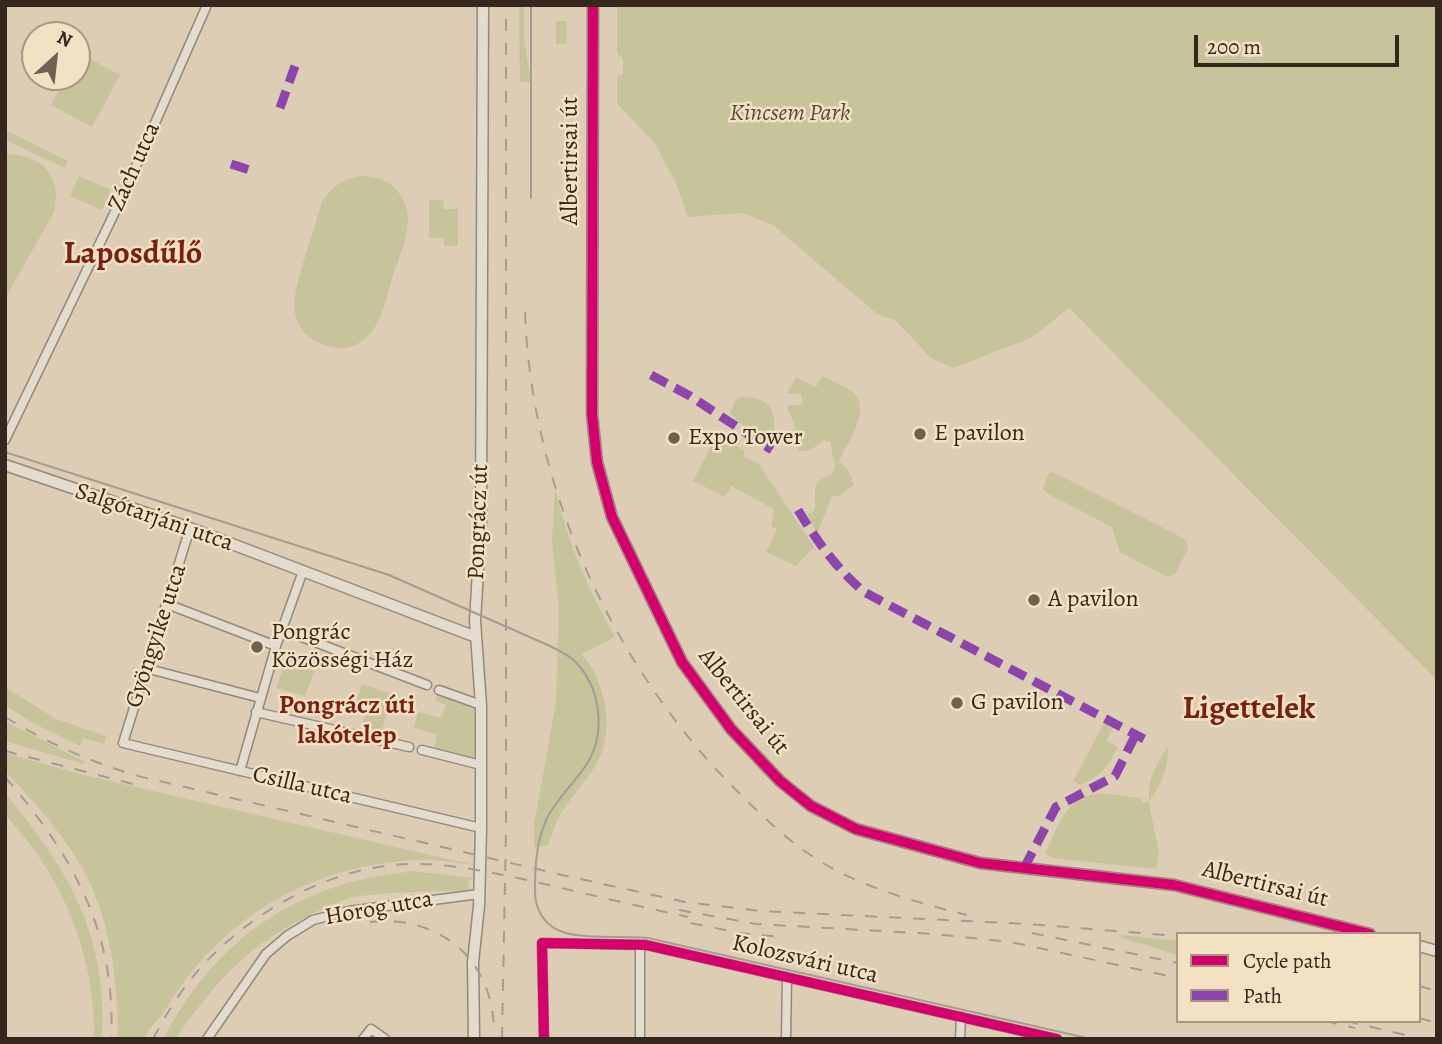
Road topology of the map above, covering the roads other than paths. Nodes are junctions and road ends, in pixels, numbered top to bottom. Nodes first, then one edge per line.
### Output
1 (207, 5) edge
2 (483, 5) edge
3 (593, 5) edge
4 (9, 420) edge
5 (5, 440) edge
6 (5, 465) edge
7 (190, 528) junction
8 (303, 571) junction
9 (167, 604) junction
10 (281, 629) junction
11 (476, 637) junction
12 (275, 646) junction
13 (145, 668) junction
14 (427, 685) dead end
15 (439, 690) dead end
16 (260, 698) junction
17 (481, 705) junction
18 (256, 712) junction
19 (123, 743) joint
20 (410, 747) dead end
21 (422, 750) dead end
22 (481, 765) junction
23 (240, 772) junction
24 (481, 828) junction
25 (480, 894) junction
26 (1362, 932) edge
27 (640, 945) junction
28 (787, 977) junction
29 (961, 1017) junction
30 (207, 1039) edge
31 (363, 1039) edge
32 (385, 1039) edge
33 (474, 1039) edge
34 (544, 1039) edge
35 (640, 1039) edge
36 (786, 1039) edge
37 (960, 1039) edge
38 (1057, 1039) edge

1 - 4 street, Zách utca
2 - 11 street, Pongrácz út
3 - 26 street, Albertirsai út
4 - 5 street, Zách utca
6 - 7 street, Salgótarjáni utca
7 - 8 street, Salgótarjáni utca
7 - 9 street, Gyöngyike utca
8 - 10 street
8 - 11 street, Salgótarjáni utca
9 - 12 street
9 - 13 street, Gyöngyike utca
10 - 12 street
10 - 14 street
11 - 17 street, Pongrácz út
12 - 16 street
13 - 16 street
13 - 19 street, Gyöngyike utca
15 - 17 street
16 - 18 street
17 - 22 street, Pongrácz út
18 - 20 street
18 - 23 street
19 - 23 street, Csilla utca
21 - 22 street
22 - 24 street, Pongrácz út
23 - 24 street, Csilla utca
24 - 25 street, Pongrácz út
25 - 30 street, Horog utca
25 - 33 street, Pongrácz út
27 - 28 street, Kolozsvári utca
27 - 34 street, Kolozsvári utca
27 - 35 street
28 - 29 street, Kolozsvári utca
28 - 36 street
29 - 37 street
29 - 38 street, Kolozsvári utca
31 - 32 street

